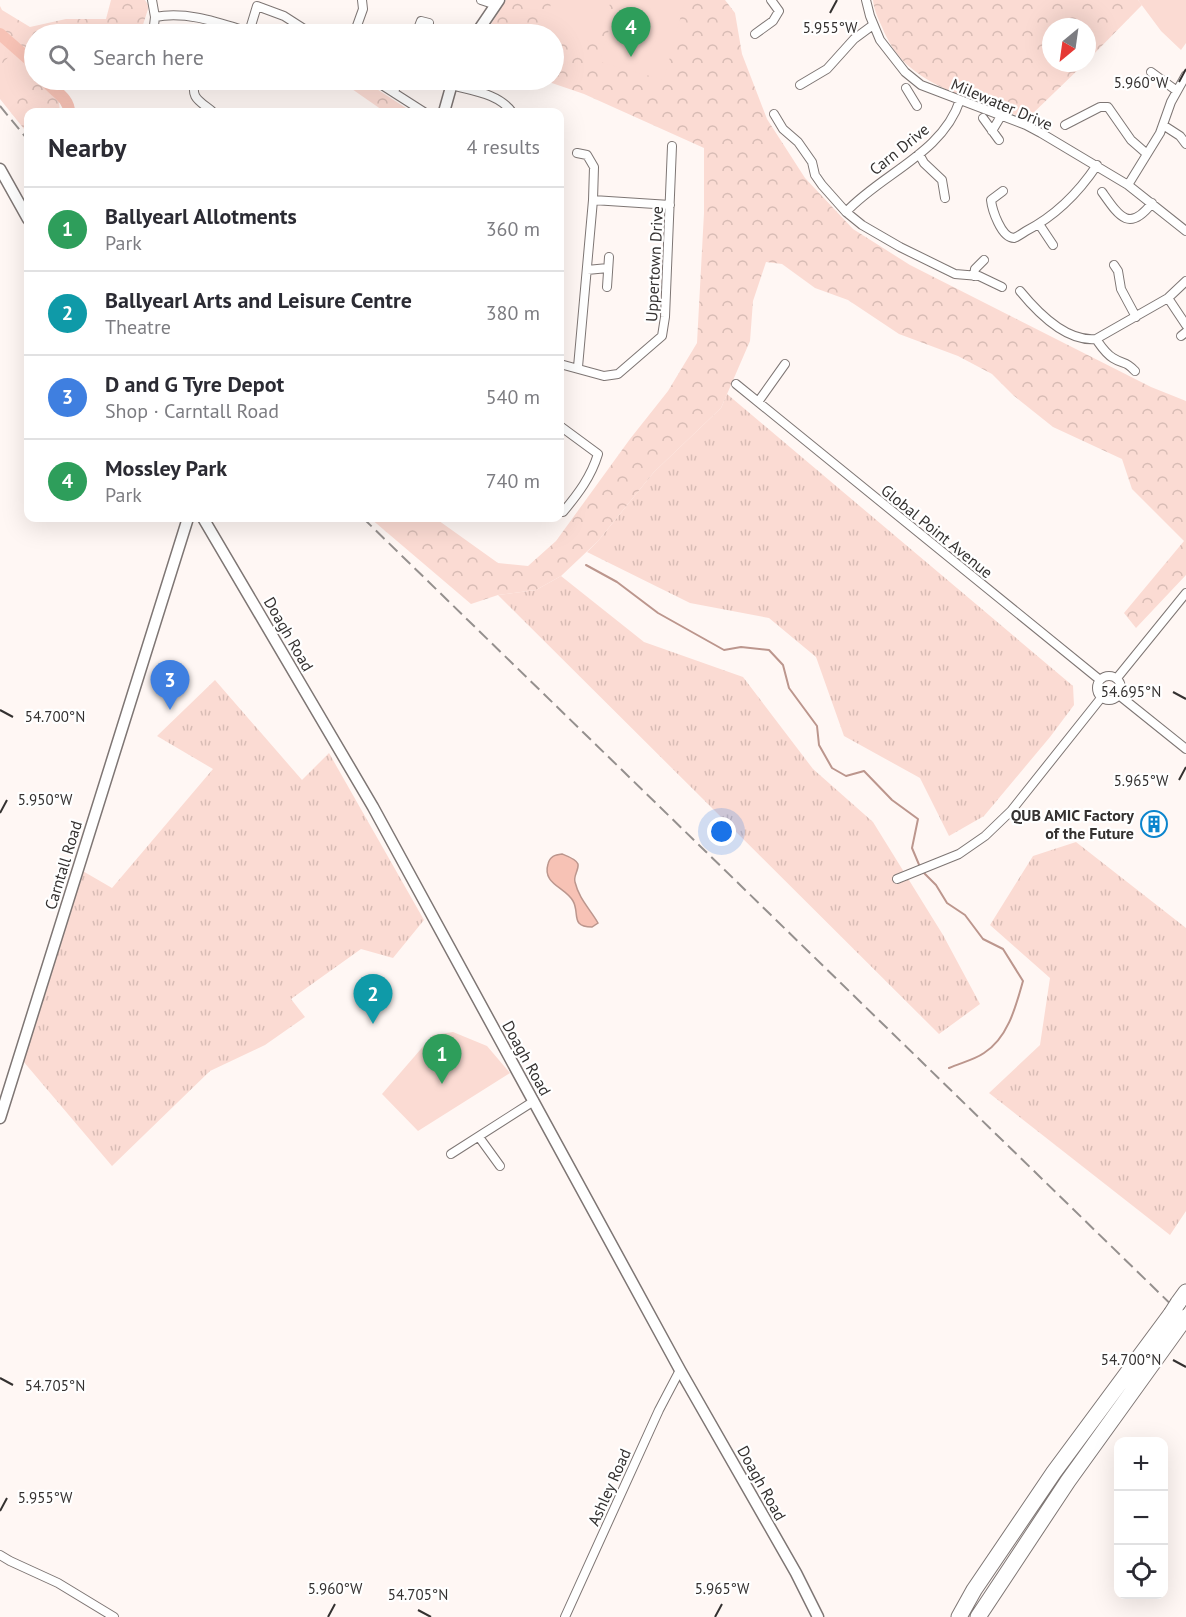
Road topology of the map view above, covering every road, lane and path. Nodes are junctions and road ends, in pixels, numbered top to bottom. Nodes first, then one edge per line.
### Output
1 (152, 0) edge
2 (362, 0) edge
3 (481, 0) edge
4 (771, 0) edge
5 (866, 0) edge
6 (257, 3) edge
7 (497, 3) edge
8 (155, 17) junction
9 (212, 21) junction
10 (429, 23) dead end
11 (154, 24) edge
12 (211, 24) edge
13 (222, 24) edge
14 (251, 24) edge
15 (296, 24) edge
16 (358, 24) edge
17 (420, 24) edge
18 (483, 24) edge
19 (873, 25) junction
20 (755, 34) dead end
21 (1151, 72) dead end
22 (1186, 75) edge
23 (801, 85) dead end
24 (921, 85) junction
25 (192, 90) edge
26 (389, 90) edge
27 (395, 90) edge
28 (450, 90) edge
29 (476, 90) edge
30 (1177, 91) junction
31 (393, 93) junction
32 (960, 100) junction
33 (917, 106) dead end
34 (209, 108) edge
35 (417, 108) edge
36 (445, 108) edge
37 (508, 108) edge
38 (774, 114) dead end
39 (1001, 116) junction
40 (983, 118) dead end
41 (1065, 125) dead end
42 (1163, 125) junction
43 (992, 131) junction
44 (999, 140) dead end
45 (1186, 144) edge
46 (672, 147) dead end
47 (578, 153) dead end
48 (919, 154) junction
49 (1147, 154) junction
50 (1097, 165) junction
51 (0, 169) edge
52 (1128, 185) junction
53 (1003, 191) dead end
54 (1102, 192) dead end
55 (945, 198) dead end
56 (593, 200) junction
57 (1152, 203) junction
58 (670, 206) junction
59 (24, 212) edge
60 (846, 212) junction
61 (1183, 223) edge
62 (1039, 224) junction
63 (1186, 231) edge
64 (1053, 245) dead end
65 (609, 257) dead end
66 (984, 260) dead end
67 (1114, 265) dead end
68 (608, 268) junction
69 (587, 270) junction
70 (974, 276) junction
71 (1186, 281) edge
72 (607, 287) dead end
73 (1002, 287) dead end
74 (1020, 291) dead end
75 (1168, 298) junction
76 (1136, 317) junction
77 (1186, 325) edge
78 (1096, 339) junction
79 (564, 364) edge
80 (785, 364) dead end
81 (578, 367) junction
82 (1135, 371) dead end
83 (736, 384) dead end
84 (758, 402) junction
85 (564, 429) edge
86 (564, 511) edge
87 (187, 522) edge
88 (205, 522) edge
89 (1186, 593) edge
90 (1117, 678) junction
91 (1100, 680) junction
92 (1120, 696) junction
93 (1101, 698) junction
94 (1186, 749) edge
95 (897, 879) dead end
96 (534, 1101) junction
97 (0, 1118) edge
98 (479, 1137) junction
99 (450, 1154) dead end
100 (500, 1166) dead end
101 (1180, 1310) edge
102 (680, 1370) junction
103 (0, 1555) edge
104 (114, 1617) edge
105 (565, 1617) edge
106 (818, 1617) edge
107 (959, 1617) edge
108 (978, 1617) edge

1 - 8 street
2 - 16 street
3 - 7 street
4 - 20 street
5 - 19 street, Milewater Drive
6 - 14 street
6 - 15 street
7 - 18 main road
8 - 9 street
8 - 11 street
9 - 12 street
9 - 13 street
10 - 17 street
19 - 23 street
19 - 24 street, Milewater Drive
21 - 30 street
22 - 30 street
24 - 32 street, Milewater Drive
24 - 33 street
25 - 34 street
26 - 31 street
27 - 31 street
28 - 36 main road
29 - 37 street
30 - 42 street
31 - 35 street
32 - 39 street, Milewater Drive
32 - 48 street, Carn Drive
38 - 60 street
39 - 43 street
39 - 50 street, Milewater Drive
40 - 43 street
41 - 49 street
42 - 45 street
42 - 49 street
43 - 44 street
46 - 58 street, Uppertown Drive
47 - 56 street
48 - 55 street
48 - 60 street, Carn Drive
49 - 52 street
50 - 52 street, Milewater Drive
50 - 62 street
51 - 59 main road
52 - 57 street, Milewater Drive
53 - 62 street
54 - 57 street
56 - 58 street
56 - 69 street
57 - 61 street, Milewater Drive
58 - 81 street, Uppertown Drive
60 - 70 street
61 - 63 street, Milewater Drive
62 - 64 street
65 - 68 street
66 - 70 street
67 - 76 street
68 - 69 street
68 - 72 street
69 - 81 street
70 - 73 street
71 - 75 street
74 - 78 street
75 - 76 street
75 - 77 street
76 - 78 street
78 - 82 street
79 - 81 street, Uppertown Drive
80 - 84 street
83 - 84 street, Global Point Avenue
84 - 91 street, Global Point Avenue
85 - 86 street
87 - 97 main road, Carntall Road
88 - 96 main road, Doagh Road
89 - 90 street
90 - 91 street
90 - 92 street
91 - 93 street
92 - 93 street
92 - 94 street
93 - 95 street
96 - 98 street
96 - 102 main road, Doagh Road
98 - 99 street
98 - 100 street
101 - 107 highway
101 - 108 highway
102 - 105 street, Ashley Road
102 - 106 main road, Doagh Road
103 - 104 street

